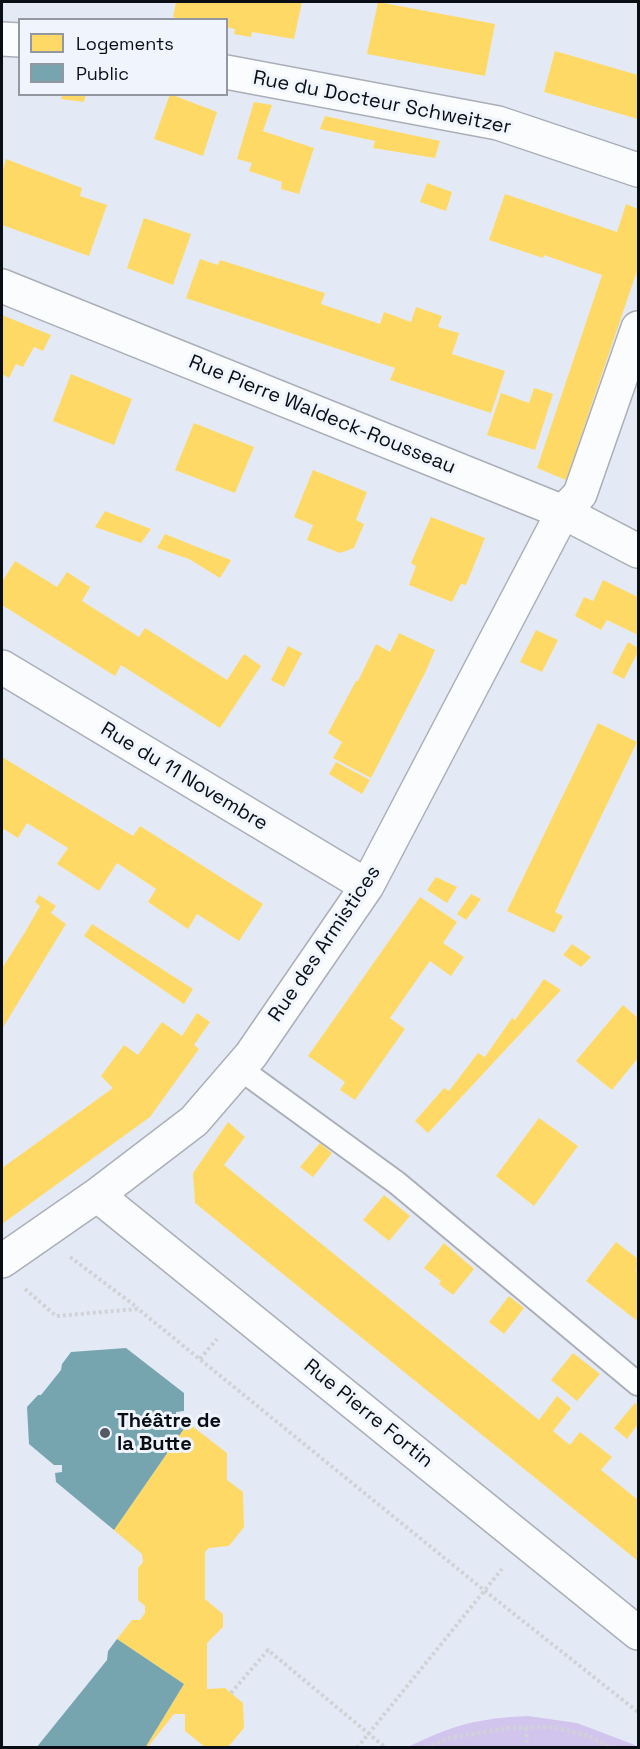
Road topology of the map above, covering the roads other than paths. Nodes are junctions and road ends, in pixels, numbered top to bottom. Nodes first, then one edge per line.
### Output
1 (2, 39) edge
2 (18, 40) edge
3 (228, 72) edge
4 (639, 170) edge
5 (2, 286) edge
6 (639, 328) edge
7 (564, 512) junction
8 (639, 551) edge
9 (2, 667) edge
10 (367, 886) junction
11 (239, 1068) junction
12 (97, 1195) junction
13 (11, 1273) edge
14 (639, 1384) edge
15 (639, 1633) edge

1 - 2 street
3 - 4 street, Rue du Docteur Schweitzer
5 - 7 street, Rue Pierre Waldeck-Rousseau
6 - 7 street, Rue des Armistices
7 - 8 street, Rue Pierre Waldeck-Rousseau
7 - 10 street, Rue des Armistices
9 - 10 street, Rue du 11 Novembre
10 - 11 street, Rue des Armistices
11 - 12 street, Rue des Armistices
11 - 14 lane
12 - 13 street, Rue des Armistices
12 - 15 street, Rue Pierre Fortin

